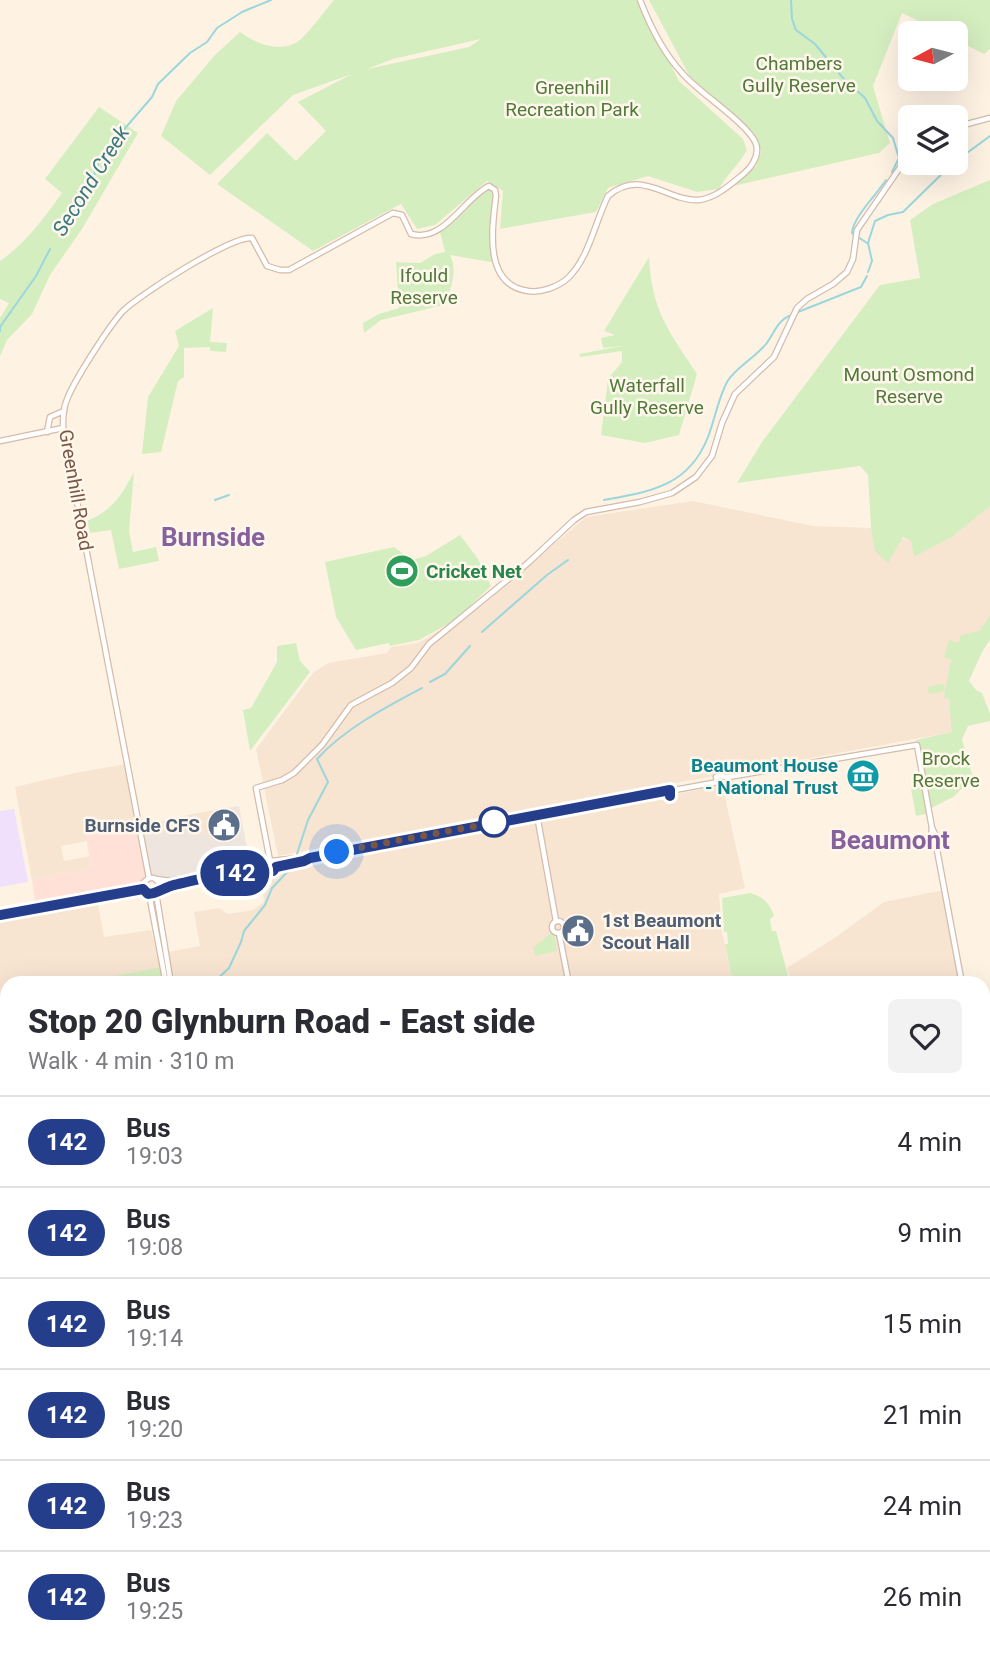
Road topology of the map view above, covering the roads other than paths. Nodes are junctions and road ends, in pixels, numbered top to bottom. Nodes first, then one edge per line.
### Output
1 (640, 0) edge
2 (990, 118) edge
3 (968, 124) edge
4 (898, 171) edge
5 (64, 411) junction
6 (63, 428) junction
7 (47, 432) junction
8 (0, 441) edge
9 (905, 747) junction
10 (920, 762) junction
11 (537, 814) junction
12 (272, 863) junction
13 (149, 878) junction
14 (156, 879) junction
15 (143, 889) junction
16 (157, 891) junction
17 (148, 894) junction
18 (0, 915) edge
19 (166, 976) edge
20 (167, 976) edge
21 (567, 976) edge
22 (961, 976) edge

1 - 5 street, Greenhill Road
2 - 3 street
4 - 12 street
5 - 6 street, Greenhill Road
5 - 7 street
6 - 7 street
6 - 13 street, Greenhill Road
7 - 8 street
9 - 10 street
9 - 10 street
9 - 11 street
10 - 22 street
11 - 12 street
11 - 21 street
12 - 14 street
12 - 16 street
13 - 14 street
13 - 15 street
14 - 16 street
15 - 17 street
15 - 18 street
16 - 17 street
16 - 20 street
17 - 19 street

